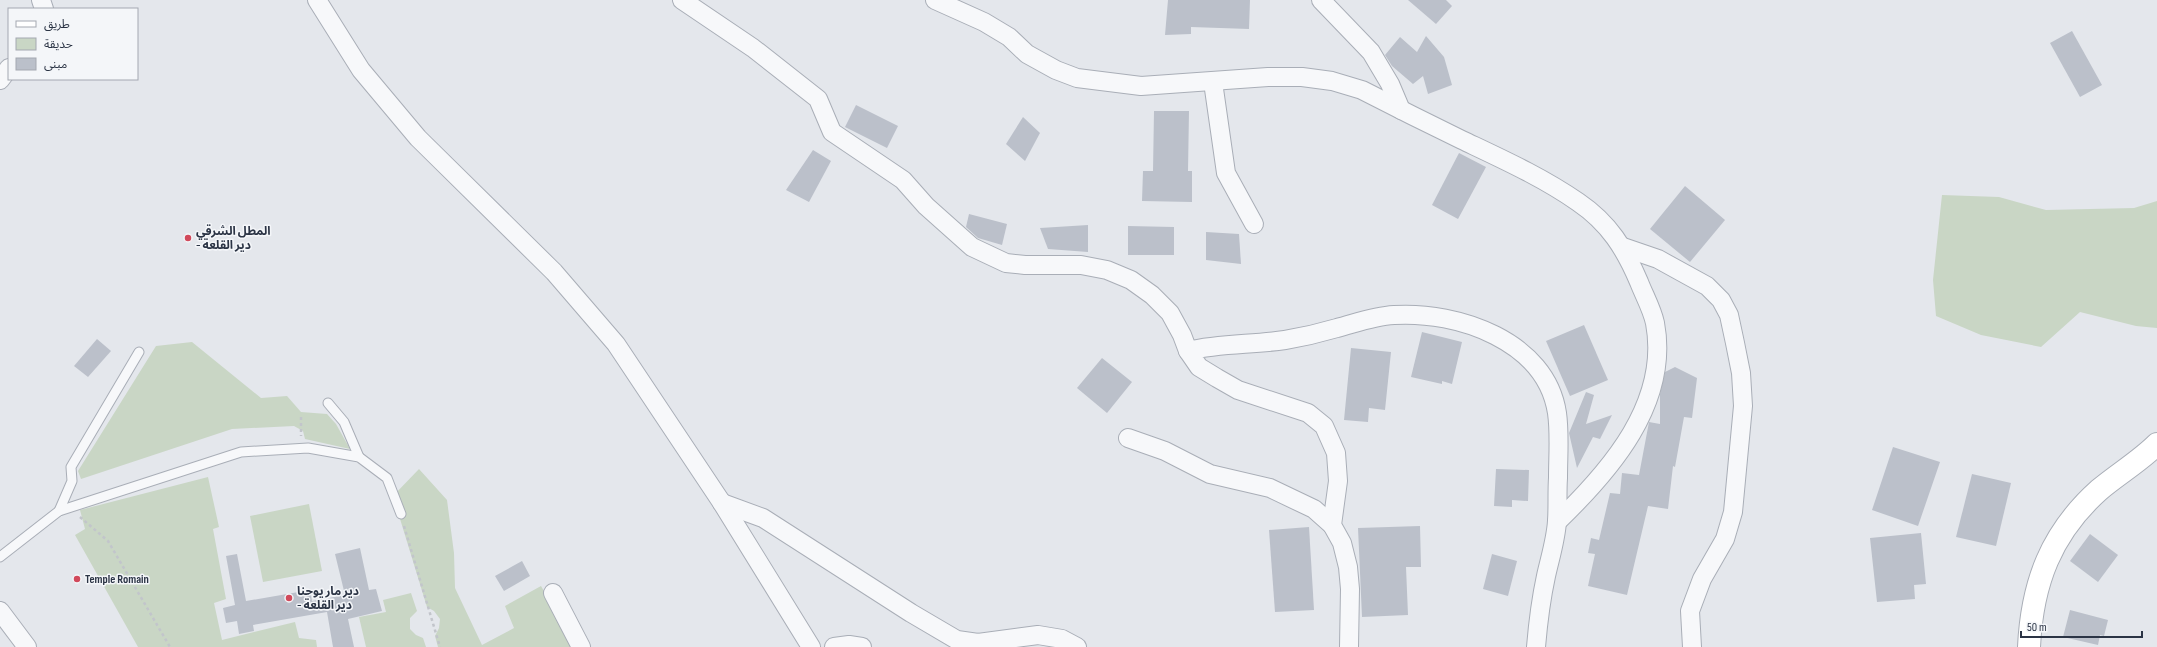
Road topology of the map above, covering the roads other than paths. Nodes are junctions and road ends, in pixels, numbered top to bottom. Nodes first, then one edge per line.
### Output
1 (317, 0) edge
2 (682, 0) edge
3 (935, 0) edge
4 (1321, 0) edge
5 (8, 69) edge
6 (0, 80) edge
7 (1213, 82) junction
8 (1401, 110) junction
9 (1254, 224) dead end
10 (1623, 247) junction
11 (1188, 351) junction
12 (139, 352) dead end
13 (328, 403) dead end
14 (1128, 438) dead end
15 (2157, 444) edge
16 (359, 457) junction
17 (722, 503) junction
18 (59, 510) junction
19 (402, 517) road end
20 (1557, 522) junction
21 (1332, 525) junction
22 (0, 557) edge
23 (553, 593) dead end
24 (0, 611) edge
25 (961, 644) edge
26 (27, 647) edge
27 (581, 647) edge
28 (811, 647) edge
29 (834, 647) edge
30 (862, 647) edge
31 (1077, 647) edge
32 (1349, 647) edge
33 (1536, 647) edge
34 (1692, 647) edge
35 (2029, 647) edge

1 - 17 street
2 - 11 street
3 - 7 street
4 - 8 street
5 - 6 street
7 - 8 street
7 - 9 street
8 - 10 street
10 - 20 street
10 - 34 street
11 - 20 street
11 - 21 street
12 - 18 lane
13 - 16 lane
14 - 21 street
15 - 35 main road
16 - 18 lane
16 - 19 lane
17 - 25 street
17 - 28 street
18 - 22 lane
20 - 33 street
21 - 32 street
23 - 27 street
24 - 26 street
25 - 31 street
29 - 30 street

